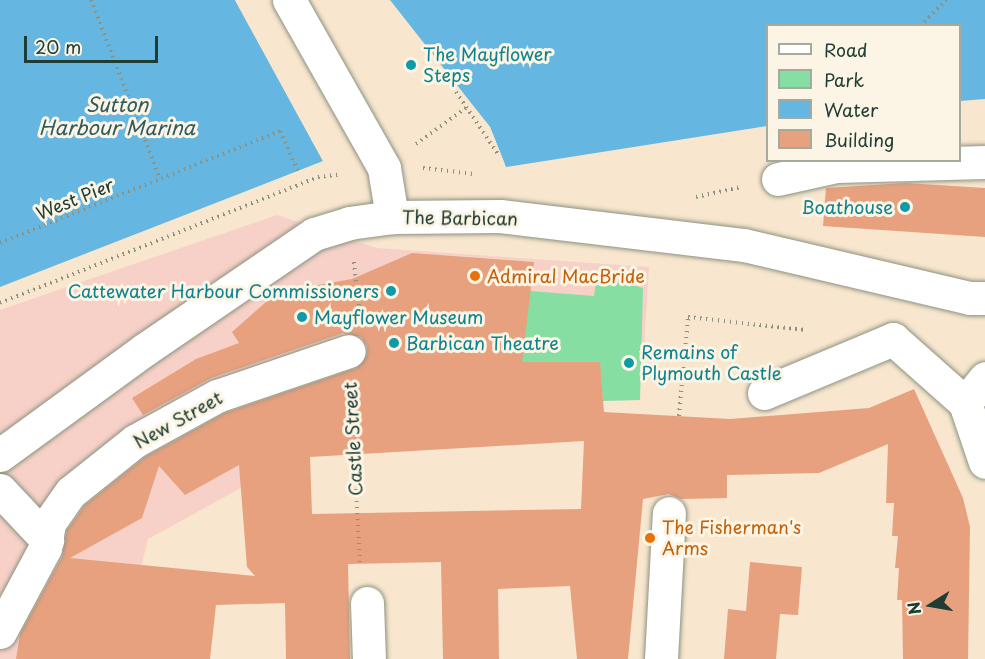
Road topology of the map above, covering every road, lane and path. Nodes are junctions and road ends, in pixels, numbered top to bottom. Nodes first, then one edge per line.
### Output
1 (91, 0) edge
2 (289, 0) edge
3 (946, 0) edge
4 (922, 24) edge
5 (446, 77) dead end
6 (466, 108) junction
7 (498, 154) dead end
8 (985, 162) edge
9 (384, 168) junction
10 (298, 171) dead end
11 (160, 179) junction
12 (778, 179) joint
13 (687, 196) dead end
14 (392, 217) junction
15 (349, 223) junction
16 (0, 243) edge
17 (985, 298) edge
18 (0, 303) edge
19 (813, 331) dead end
20 (349, 351) junction
21 (975, 391) edge
22 (764, 393) dead end
23 (679, 417) dead end
24 (0, 455) edge
25 (985, 462) edge
26 (0, 490) edge
27 (669, 513) dead end
28 (47, 540) junction
29 (367, 603) joint
30 (0, 632) edge
31 (369, 659) edge
32 (661, 659) edge

1 - 11 path
2 - 9 street
3 - 4 path
5 - 6 path
6 - 7 path
6 - 9 path
8 - 12 street
9 - 14 street
9 - 18 path
10 - 11 path, West Pier
11 - 16 path, West Pier
12 - 13 path
14 - 15 street, The Barbican
14 - 17 street, The Barbican
15 - 20 path, Castle Street
15 - 24 street, The Barbican
19 - 23 path
20 - 28 street, New Street
20 - 29 path, Castle Street
21 - 22 street
21 - 25 street
26 - 28 street
27 - 32 street
28 - 30 street, New Street
29 - 31 street

